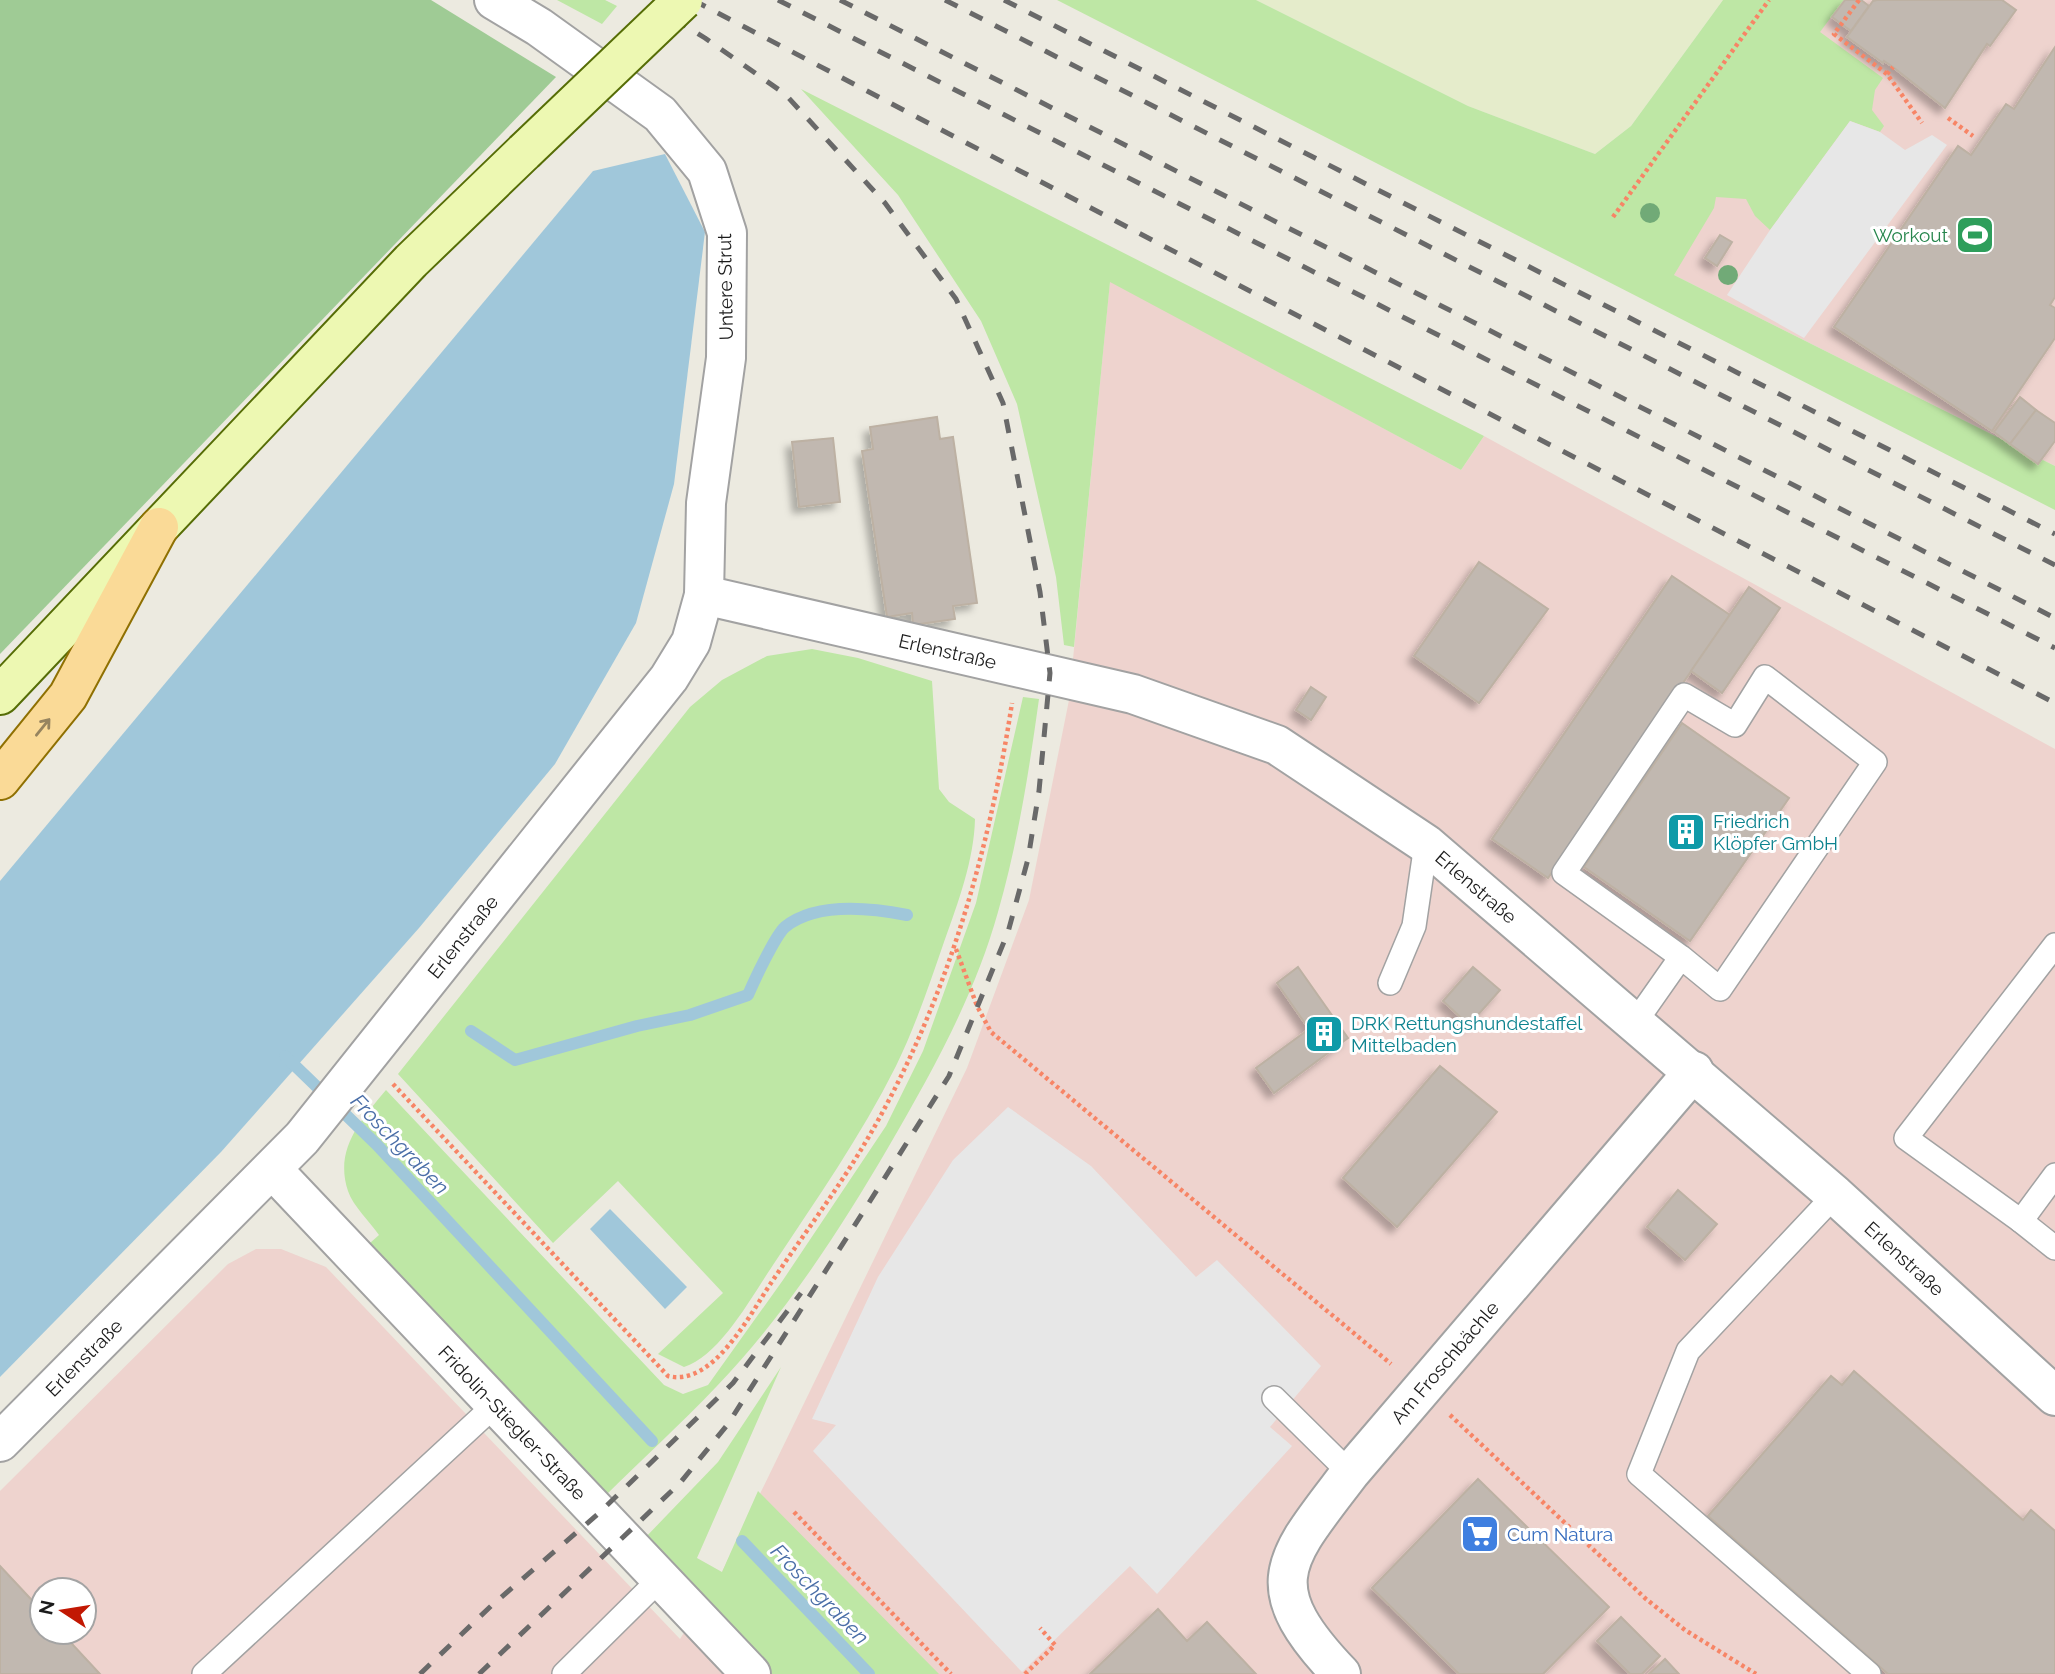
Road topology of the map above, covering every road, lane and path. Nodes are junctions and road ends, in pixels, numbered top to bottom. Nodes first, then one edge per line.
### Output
1 (494, 0) edge
2 (682, 0) edge
3 (1769, 0) edge
4 (1859, 0) edge
5 (1893, 66) dead end
6 (1887, 74) junction
7 (1948, 118) dead end
8 (1922, 123) dead end
9 (1973, 136) dead end
10 (1614, 217) dead end
11 (159, 527) junction
12 (704, 595) junction
13 (1016, 668) junction
14 (0, 695) edge
15 (0, 780) edge
16 (1426, 844) junction
17 (2055, 945) edge
18 (955, 947) junction
19 (1681, 957) junction
20 (1390, 983) dead end
21 (1634, 1024) junction
22 (359, 1069) junction
23 (1694, 1071) junction
24 (272, 1170) junction
25 (2055, 1175) edge
26 (1835, 1195) junction
27 (2021, 1221) junction
28 (2055, 1248) edge
29 (1400, 1371) dead end
30 (2055, 1396) edge
31 (1274, 1398) dead end
32 (495, 1405) junction
33 (1443, 1409) dead end
34 (0, 1442) edge
35 (1350, 1474) junction
36 (794, 1512) dead end
37 (661, 1578) junction
38 (1040, 1628) dead end
39 (583, 1666) edge
40 (747, 1672) edge
41 (204, 1674) edge
42 (564, 1674) edge
43 (951, 1674) edge
44 (1025, 1674) edge
45 (1341, 1674) edge
46 (1756, 1674) edge
47 (1869, 1674) edge

1 - 12 street, Untere Strut
2 - 11 main road, bridge
3 - 10 path
4 - 6 path
5 - 6 path
6 - 8 path
7 - 9 path
11 - 14 main road
15 -> 11 main road
12 - 13 street, Erlenstraße
12 - 22 street, Erlenstraße
13 - 16 street, Erlenstraße
13 - 18 path
16 - 20 lane
16 - 21 street, Erlenstraße
17 - 27 lane
18 - 22 path
18 - 29 path
19 - 19 lane
19 - 21 lane
21 - 23 street, Erlenstraße
22 - 24 street, Erlenstraße
23 - 26 street, Erlenstraße
23 - 35 street, Am Froschbächle
24 - 32 street, Fridolin-Stiegler-Straße
24 - 34 street, Erlenstraße
25 - 27 lane
26 - 30 street, Erlenstraße
26 - 47 lane
27 - 28 lane
31 - 35 lane
32 - 37 street, Fridolin-Stiegler-Straße
32 - 41 lane
33 - 46 path
35 - 45 street, Am Froschbächle
36 - 43 path
37 - 39 lane
37 - 40 street, Fridolin-Stiegler-Straße
38 - 44 path
39 - 42 lane

